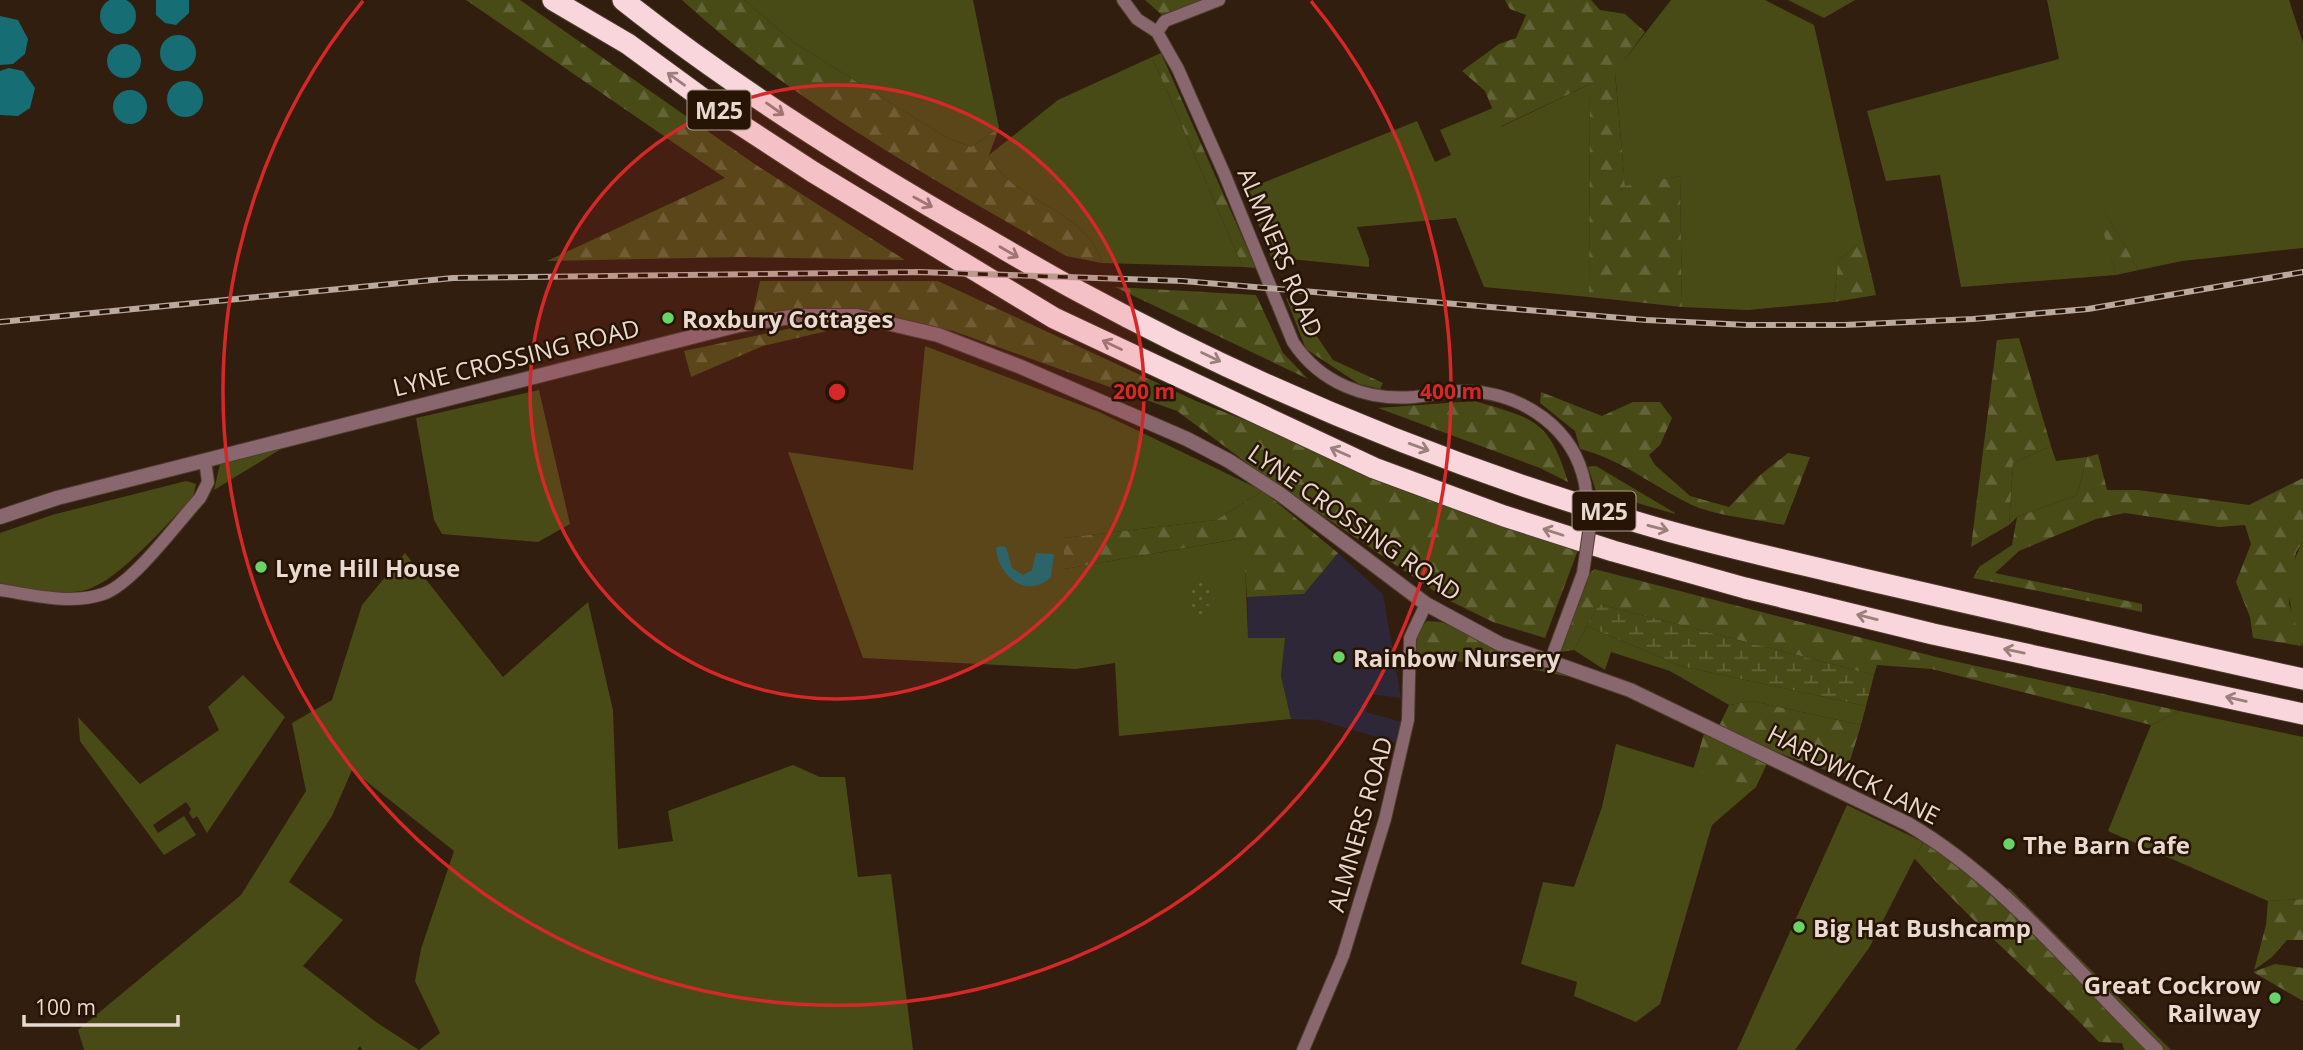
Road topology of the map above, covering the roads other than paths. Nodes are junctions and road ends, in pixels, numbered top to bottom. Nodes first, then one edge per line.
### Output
1 (553, 0) edge
2 (581, 0) edge
3 (623, 0) edge
4 (647, 0) edge
5 (1123, 0) edge
6 (1219, 0) edge
7 (1157, 32) junction
8 (628, 44) junction
9 (719, 69) junction
10 (205, 460) junction
11 (0, 517) edge
12 (0, 590) edge
13 (1426, 604) junction
14 (1550, 662) junction
15 (2303, 678) edge
16 (2303, 714) edge
17 (1303, 1050) edge
18 (2156, 1050) edge

1 - 8 highway
2 - 8 highway, M25
3 - 9 highway, M25
4 - 9 highway
5 - 7 street
6 - 7 street
7 - 14 street, ALMNERS ROAD, bridge
16 -> 8 highway, M25
9 -> 15 highway, M25
10 - 11 street, LYNE CROSSING ROAD
10 - 12 street
10 - 13 street, LYNE CROSSING ROAD
13 - 14 street, LYNE CROSSING ROAD
13 - 17 street, ALMNERS ROAD
14 - 18 street, HARDWICK LANE

